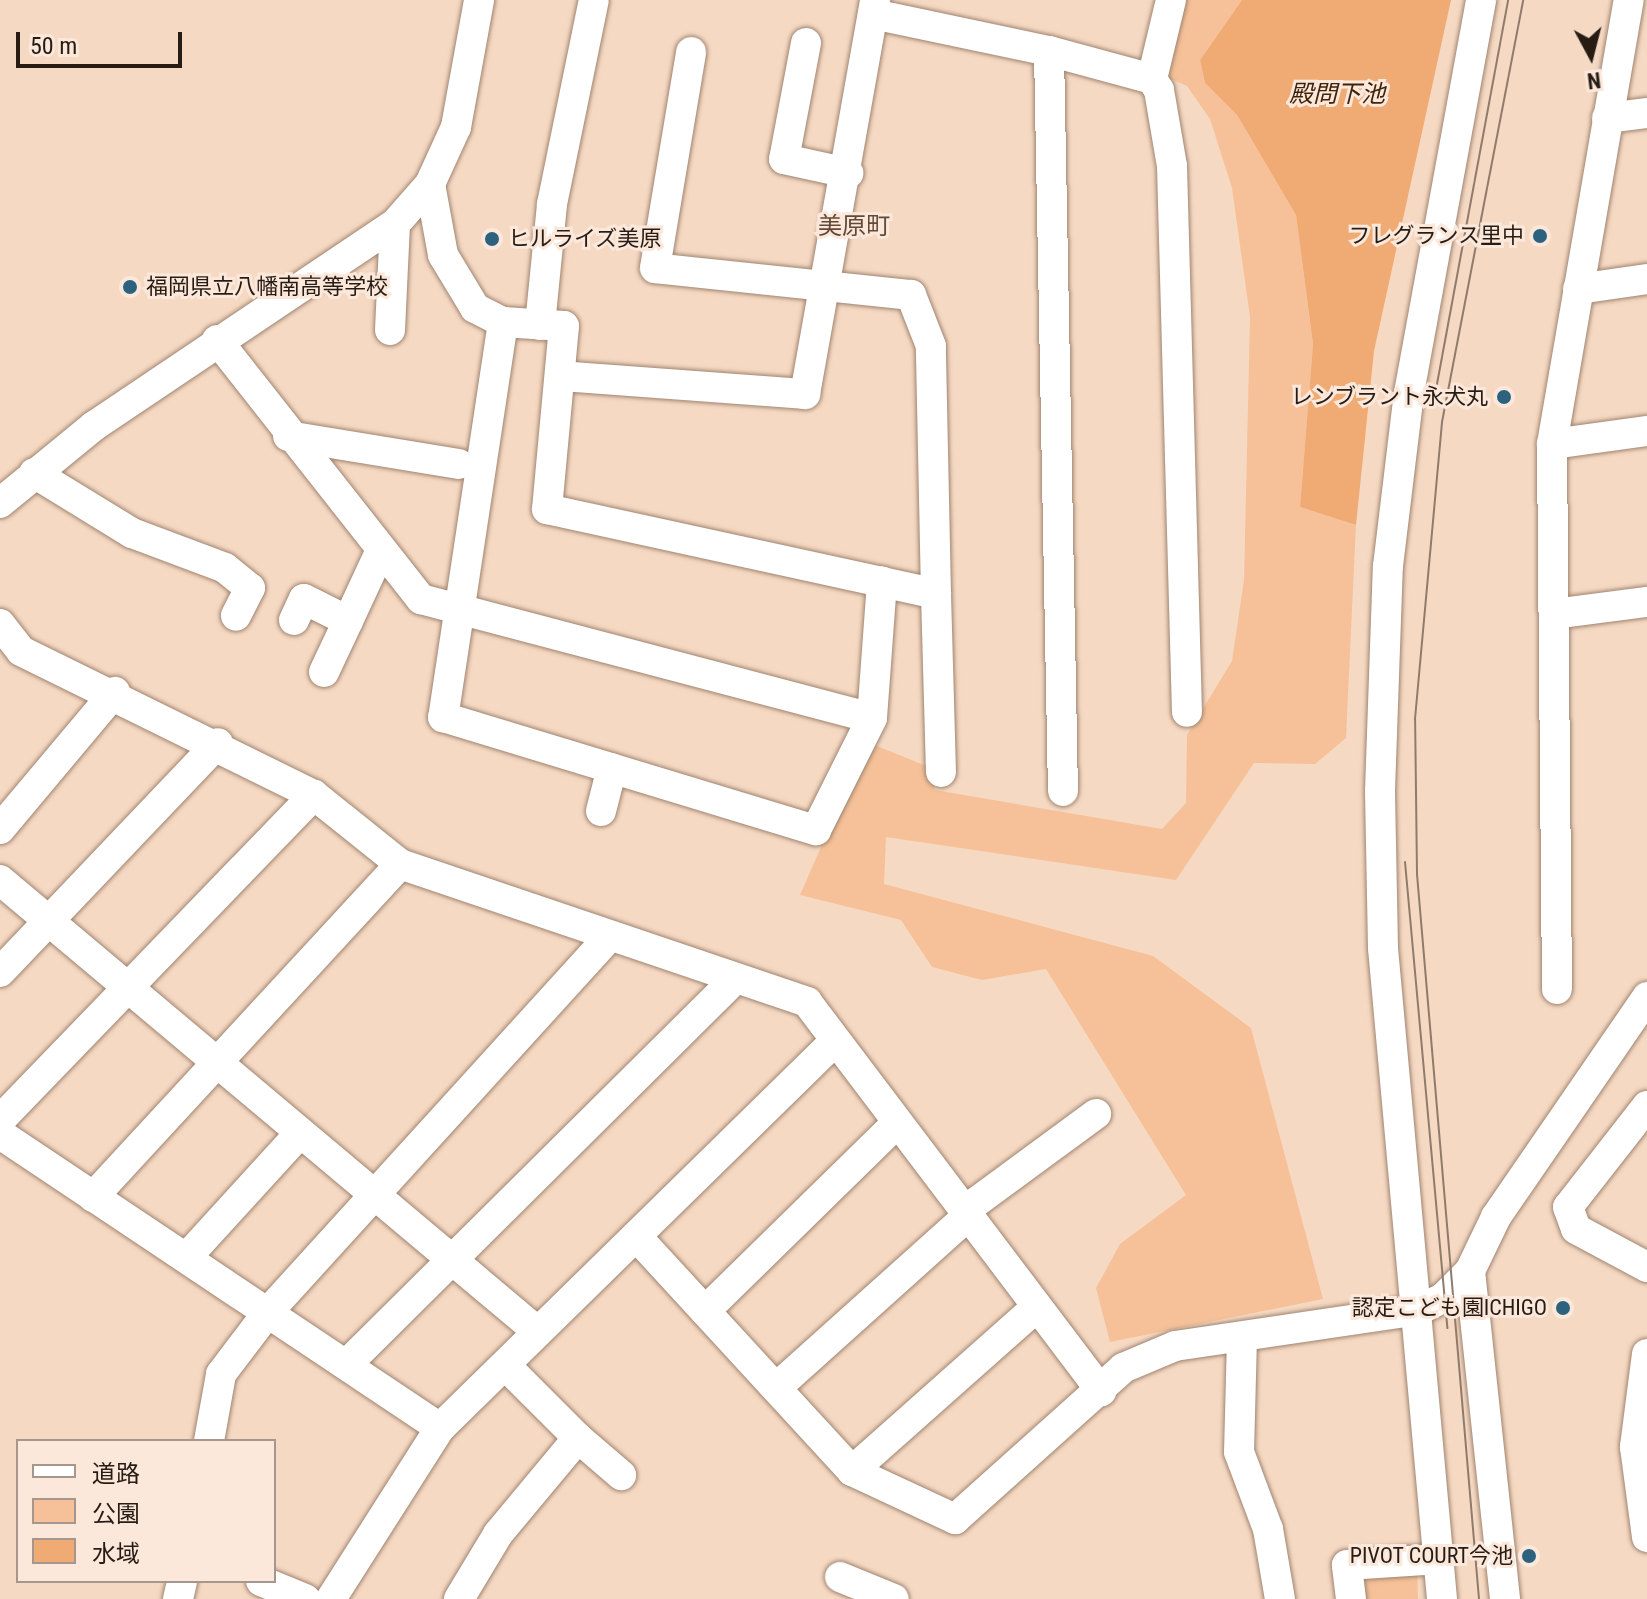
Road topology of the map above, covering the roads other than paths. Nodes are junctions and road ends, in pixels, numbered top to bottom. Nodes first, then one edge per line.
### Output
1 (479, 0) edge
2 (594, 0) edge
3 (1171, 0) edge
4 (1481, 0) edge
5 (1629, 0) edge
6 (874, 7) edge
7 (806, 43) dead end
8 (1049, 51) junction
9 (691, 52) dead end
10 (1152, 79) junction
11 (1647, 113) edge
12 (1607, 118) junction
13 (848, 173) junction
14 (430, 184) junction
15 (395, 224) junction
16 (1647, 279) edge
17 (826, 287) junction
18 (1578, 289) junction
19 (503, 322) junction
20 (540, 325) junction
21 (390, 330) dead end
22 (217, 340) junction
23 (560, 376) junction
24 (1647, 431) edge
25 (288, 436) junction
26 (1552, 444) junction
27 (459, 464) dead end
28 (34, 473) junction
29 (0, 503) edge
30 (381, 550) junction
31 (882, 581) junction
32 (936, 594) junction
33 (1647, 602) edge
34 (457, 608) junction
35 (1554, 614) junction
36 (236, 616) dead end
37 (294, 620) dead end
38 (348, 621) junction
39 (0, 624) edge
40 (11, 660) edge
41 (324, 672) dead end
42 (115, 692) junction
43 (1187, 712) dead end
44 (872, 718) junction
45 (218, 743) junction
46 (612, 768) junction
47 (941, 772) dead end
48 (1063, 791) dead end
49 (314, 795) junction
50 (601, 811) dead end
51 (0, 829) edge
52 (400, 864) junction
53 (0, 880) edge
54 (47, 921) junction
55 (609, 937) junction
56 (0, 972) edge
57 (735, 979) junction
58 (127, 987) junction
59 (1557, 989) dead end
60 (1647, 997) edge
61 (835, 1041) junction
62 (217, 1062) junction
63 (1647, 1106) edge
64 (1096, 1114) dead end
65 (0, 1120) edge
66 (897, 1123) junction
67 (300, 1133) junction
68 (0, 1134) edge
69 (375, 1196) junction
70 (93, 1197) junction
71 (966, 1214) junction
72 (636, 1236) junction
73 (186, 1258) junction
74 (454, 1259) junction
75 (1647, 1267) edge
76 (1470, 1271) junction
77 (1037, 1307) junction
78 (1419, 1310) junction
79 (705, 1311) junction
80 (268, 1312) junction
81 (537, 1331) junction
82 (1242, 1338) junction
83 (1647, 1354) edge
84 (348, 1363) junction
85 (506, 1366) junction
86 (776, 1388) junction
87 (1101, 1391) junction
88 (440, 1428) junction
89 (578, 1438) junction
90 (209, 1439) edge
91 (852, 1471) junction
92 (621, 1475) dead end
93 (1647, 1537) edge
94 (1440, 1559) junction
95 (840, 1577) dead end
96 (266, 1583) edge
97 (305, 1599) edge
98 (331, 1599) edge
99 (459, 1599) edge
100 (894, 1599) edge
101 (1280, 1599) edge
102 (1351, 1599) edge
103 (1442, 1599) edge
104 (1505, 1599) edge

1 - 14 street
2 - 20 street
3 - 10 street
4 - 78 street
5 - 12 street
6 - 8 street
6 - 13 street
7 - 13 street
8 - 10 street
8 - 48 street
9 - 17 street
10 - 43 street
11 - 12 street
12 - 18 street
13 - 17 street
14 - 15 street
14 - 19 street
15 - 21 street
15 - 22 street
16 - 18 street
17 - 23 street
17 - 32 street
18 - 26 street
19 - 20 street
19 - 34 street
20 - 23 street
22 - 25 street
22 - 28 street
23 - 31 street
24 - 26 street
25 - 27 street
25 - 30 street
26 - 35 street
28 - 29 street
28 - 36 street
30 - 34 street
30 - 38 street
31 - 32 street
31 - 44 street
32 - 47 street
33 - 35 street
34 - 44 street
34 - 46 street
35 - 59 street
37 - 38 street
38 - 41 street
39 - 40 street
40 - 42 street
42 - 45 street
42 - 51 street
44 - 46 street
45 - 49 street
45 - 54 street
46 - 50 street
49 - 52 street
49 - 58 street
52 - 55 street
52 - 62 street
53 - 54 street
54 - 56 street
54 - 58 street
55 - 57 street
55 - 69 street
57 - 61 street
57 - 74 street
58 - 62 street
58 - 65 street
60 - 76 street
61 - 66 street
61 - 72 street
62 - 67 street
62 - 70 street
63 - 75 street
64 - 71 street
66 - 71 street
66 - 79 street
67 - 69 street
67 - 73 street
68 - 70 street
69 - 74 street
69 - 80 street
70 - 73 street
71 - 77 street
71 - 86 street
72 - 79 street
72 - 81 street
73 - 80 street
74 - 81 street
74 - 84 street
76 - 78 street
76 - 104 street
77 - 87 street
77 - 91 street
78 - 82 street
78 - 94 street
79 - 86 street
80 - 84 street
80 - 90 street
81 - 85 street
82 - 87 street
82 - 101 street
83 - 93 street
84 - 88 street
85 - 88 street
85 - 89 street
86 - 91 street
87 - 91 street
88 - 98 street
89 - 92 street
89 - 99 street
94 - 102 street
94 - 103 street
95 - 100 street
96 - 97 street

